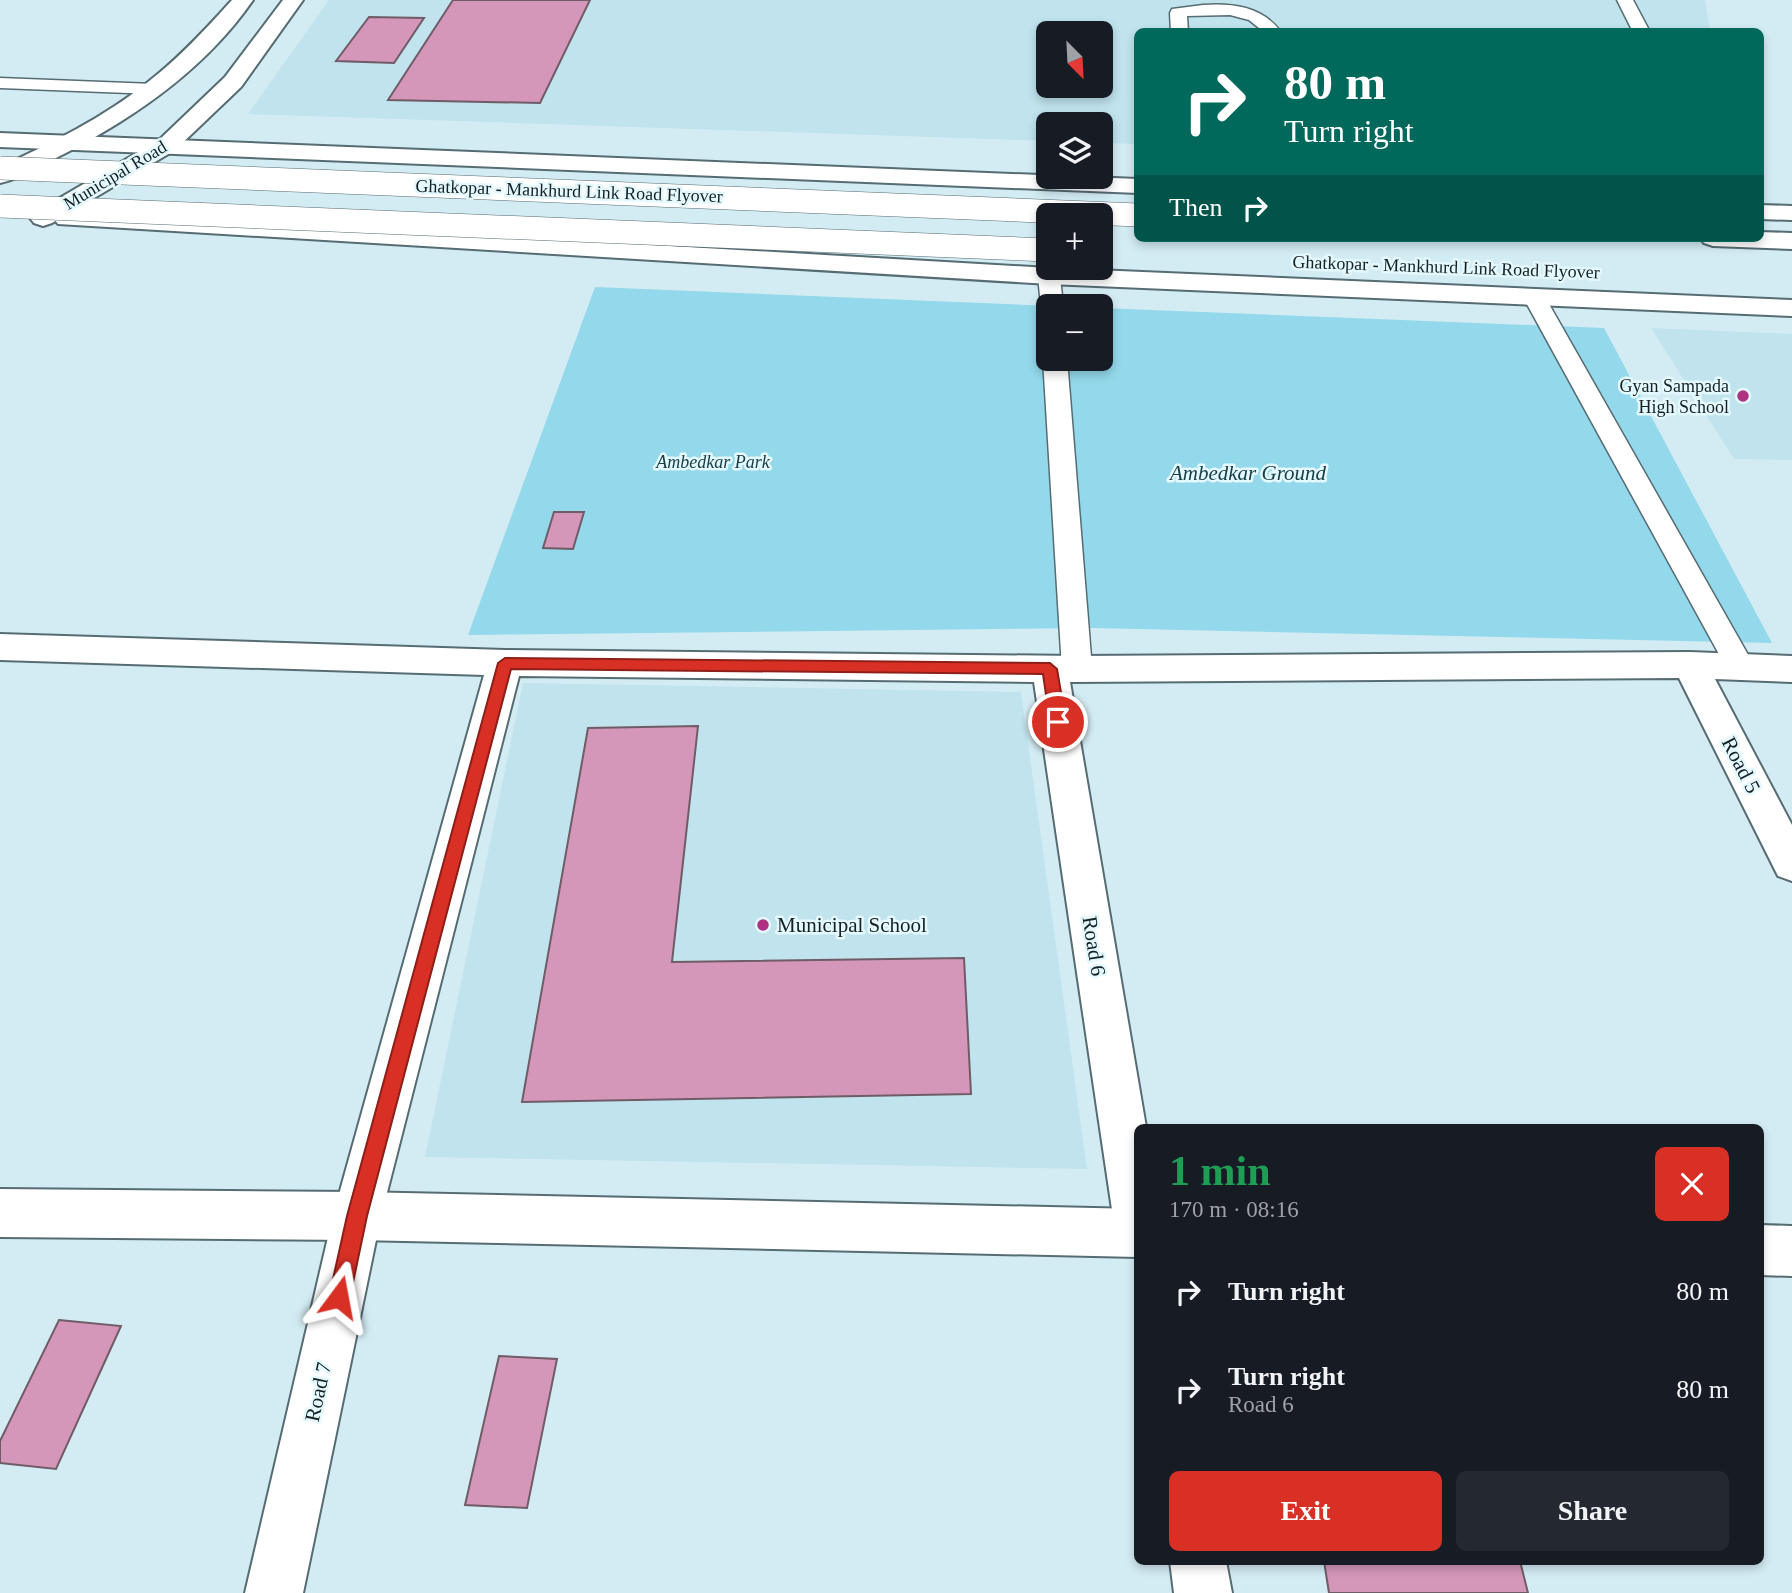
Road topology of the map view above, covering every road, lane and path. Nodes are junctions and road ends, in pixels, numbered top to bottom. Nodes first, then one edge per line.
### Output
1 (243, 0) edge
2 (293, 0) edge
3 (1625, 0) edge
4 (1180, 28) edge
5 (1271, 28) edge
6 (1640, 28) edge
7 (0, 83) edge
8 (154, 89) junction
9 (101, 123) junction
10 (176, 137) junction
11 (0, 140) edge
12 (70, 142) junction
13 (0, 168) edge
14 (0, 176) edge
15 (1134, 186) edge
16 (0, 206) edge
17 (1764, 212) edge
18 (1792, 213) edge
19 (1134, 215) edge
20 (0, 216) edge
21 (43, 218) junction
22 (1764, 240) edge
23 (1792, 241) edge
24 (1036, 249) edge
25 (1036, 275) edge
26 (1113, 279) edge
27 (1534, 297) junction
28 (1792, 308) edge
29 (1055, 371) edge
30 (0, 647) edge
31 (505, 663) junction
32 (1690, 665) junction
33 (1741, 668) junction
34 (1063, 669) junction
35 (1792, 669) edge
36 (1792, 864) edge
37 (1134, 1193) edge
38 (0, 1213) edge
39 (357, 1216) junction
40 (1134, 1233) edge
41 (1764, 1250) edge
42 (1792, 1251) edge
43 (1199, 1565) edge
44 (274, 1593) edge
45 (1203, 1593) edge

1 - 8 main road
2 - 10 main road, Municipal Road
3 - 6 lane
4 - 5 lane
7 - 8 lane
8 - 9 main road
9 - 10 main road
9 - 12 main road
10 - 12 main road
10 - 15 main road
10 - 21 main road, Municipal Road
11 - 12 main road
12 - 14 main road
13 - 19 main road, Ghatkopar - Mankhurd Link Road Flyover, bridge
16 - 24 main road, Ghatkopar - Mankhurd Link Road Flyover, bridge
17 - 18 main road
20 - 21 main road
21 - 25 main road
22 - 23 main road
26 - 27 main road
27 - 28 main road
27 - 33 lane
29 - 34 lane
30 - 31 main road
31 - 34 main road
31 - 39 main road, Road 7
32 - 33 main road
32 - 34 main road
32 - 36 main road, Road 5
33 - 35 main road
34 - 37 main road, Road 6
38 - 39 main road
39 - 40 main road
39 - 44 main road, Road 7
41 - 42 main road
43 - 45 main road

